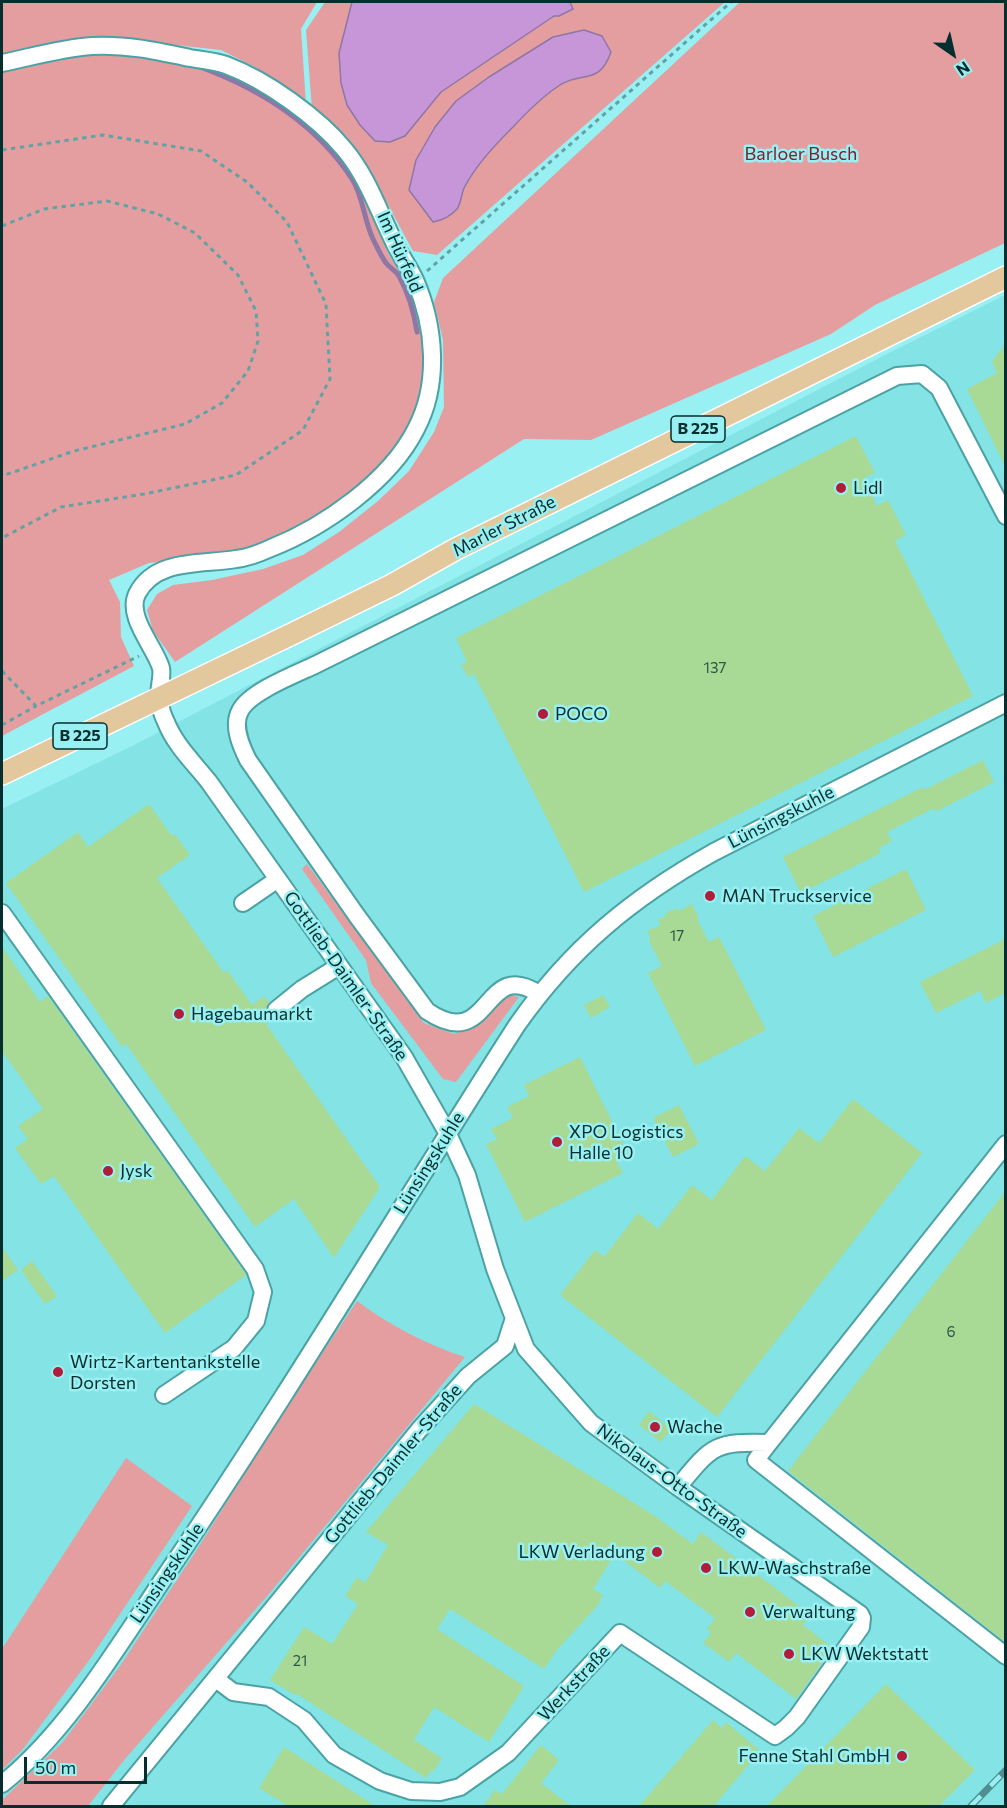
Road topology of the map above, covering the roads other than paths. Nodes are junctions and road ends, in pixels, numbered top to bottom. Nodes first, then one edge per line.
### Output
1 (2, 63) edge
2 (1005, 277) edge
3 (1005, 516) edge
4 (159, 699) junction
5 (1005, 703) edge
6 (2, 774) edge
7 (278, 879) junction
8 (243, 903) dead end
9 (2, 913) edge
10 (339, 966) junction
11 (539, 994) junction
12 (276, 1010) dead end
13 (448, 1134) junction
14 (1005, 1144) edge
15 (514, 1318) junction
16 (164, 1395) dead end
17 (769, 1443) junction
18 (678, 1487) junction
19 (860, 1614) joint
20 (1005, 1656) edge
21 (216, 1679) junction
22 (2, 1784) edge
23 (111, 1806) edge

1 - 4 street, Im Hürfeld
2 - 4 main road, Marler Straße / B 225
3 - 11 street
4 - 6 main road, Marler Straße / B 225
4 - 7 street, Gottlieb-Daimler-Straße
5 - 11 street, Lünsingskuhle
7 - 8 street
7 - 10 street, Gottlieb-Daimler-Straße
9 - 16 street
10 - 12 street
10 - 13 street, Gottlieb-Daimler-Straße
11 - 13 street, Lünsingskuhle
13 - 15 street, Gottlieb-Daimler-Straße
13 - 22 street, Lünsingskuhle
14 - 17 street
15 - 18 street, Nikolaus-Otto-Straße
15 - 21 street, Gottlieb-Daimler-Straße
17 - 18 street
17 - 20 street
18 - 19 street, Nikolaus-Otto-Straße
19 - 21 street, Werkstraße
21 - 23 street, Gottlieb-Daimler-Straße

